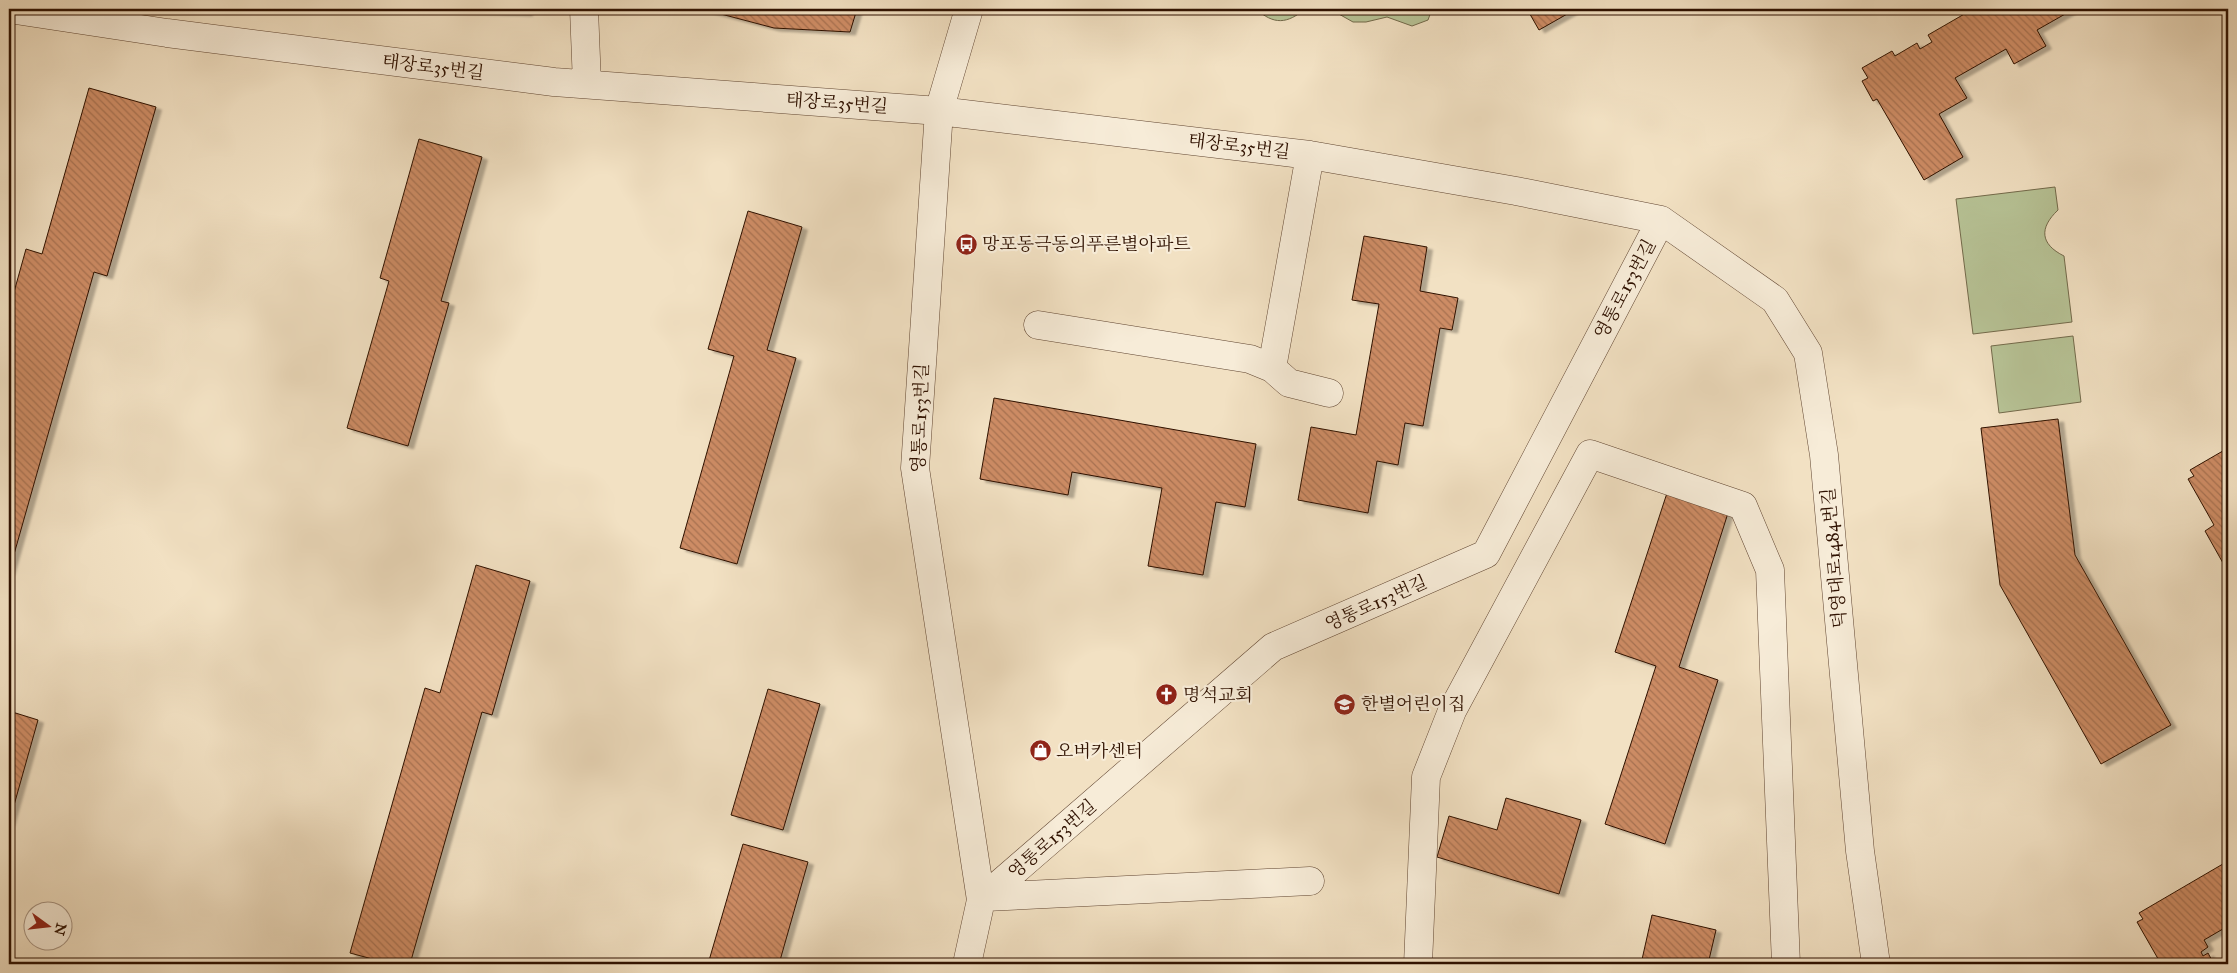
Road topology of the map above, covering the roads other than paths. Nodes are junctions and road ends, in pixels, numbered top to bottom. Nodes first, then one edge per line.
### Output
1 (9, 9) edge
2 (584, 9) edge
3 (969, 9) edge
4 (587, 84) junction
5 (939, 111) junction
6 (1310, 154) junction
7 (1661, 220) junction
8 (1038, 325) dead end
9 (1272, 368) junction
10 (1329, 393) dead end
11 (1310, 881) dead end
12 (983, 899) junction
13 (967, 964) edge
14 (1418, 964) edge
15 (1786, 964) edge
16 (1876, 964) edge

1 - 4 street, 태장로35번길
2 - 4 street
3 - 5 street, 영통로153번길
4 - 5 street, 태장로35번길
5 - 6 street, 태장로35번길
5 - 12 street, 영통로153번길
6 - 7 street, 태장로35번길
6 - 9 street
7 - 12 street, 영통로153번길
7 - 16 street, 덕영대로1484번길
8 - 9 street
9 - 10 street
11 - 12 street
12 - 13 street, 영통로153번길
14 - 15 street

